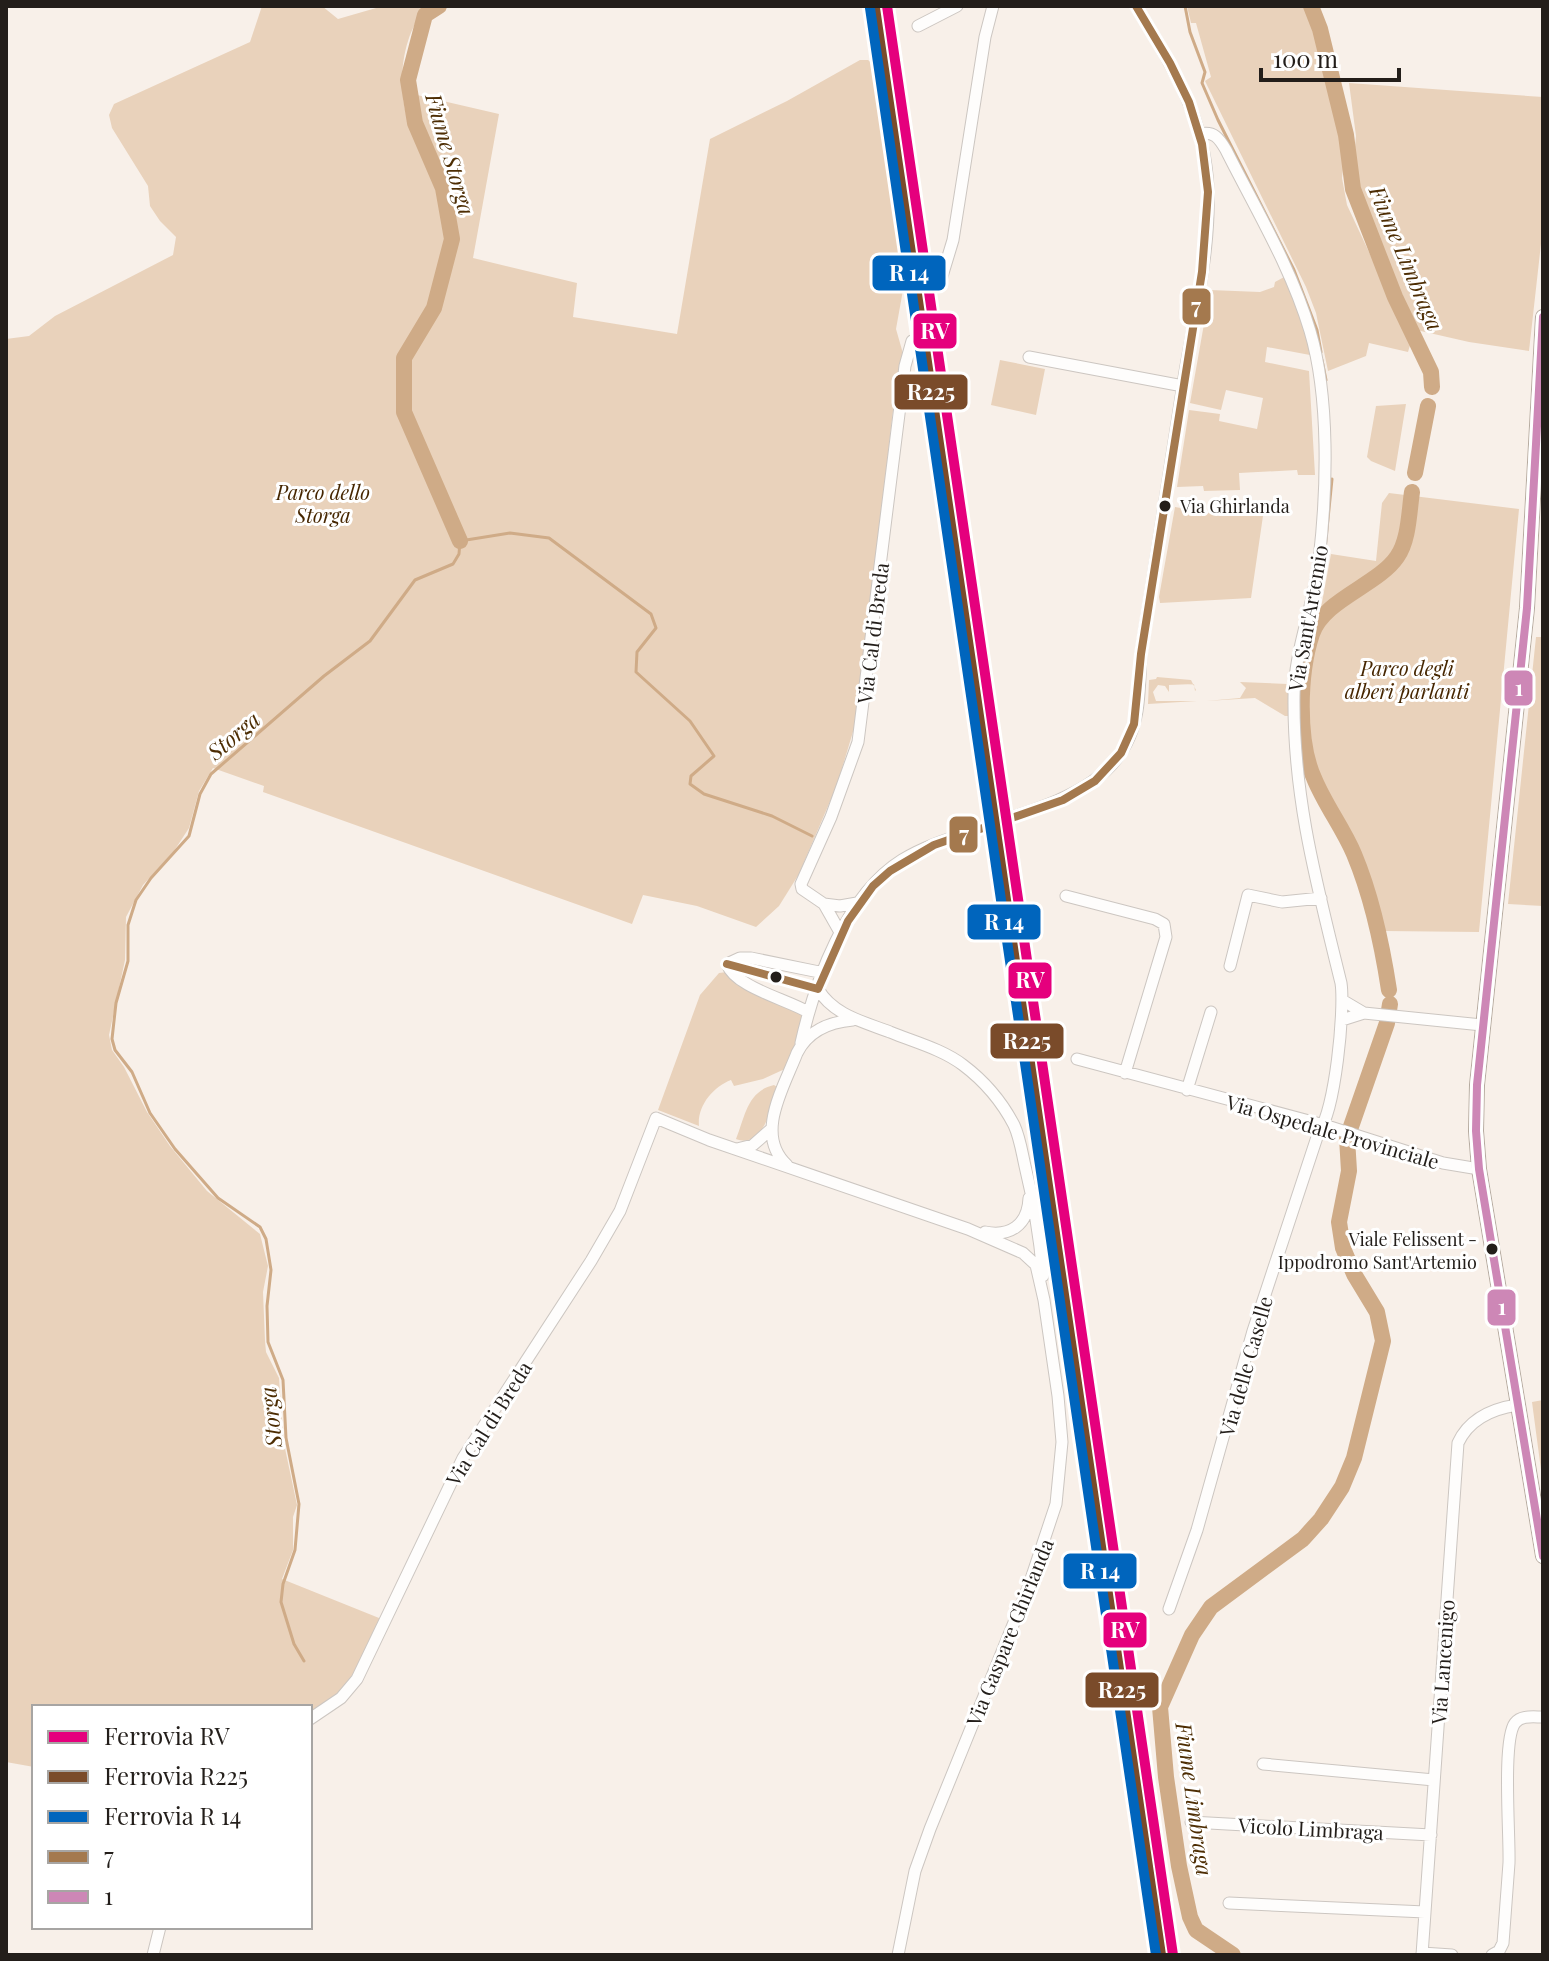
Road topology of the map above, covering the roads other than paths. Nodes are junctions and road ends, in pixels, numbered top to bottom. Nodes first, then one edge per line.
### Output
1 (957, 6) edge
2 (993, 6) edge
3 (1136, 6) edge
4 (918, 26) dead end
5 (1204, 133) junction
6 (940, 283) dead end
7 (1543, 317) edge
8 (912, 341) dead end
9 (1029, 357) dead end
10 (1183, 386) junction
11 (1016, 816) tunnel mouth
12 (993, 824) tunnel mouth
13 (1066, 896) dead end
14 (1321, 898) junction
15 (857, 903) junction
16 (824, 904) junction
17 (841, 934) junction
18 (1230, 966) dead end
19 (824, 973) junction
20 (818, 989) junction
21 (1342, 1000) junction
22 (808, 1012) junction
23 (1211, 1012) dead end
24 (1364, 1013) junction
25 (853, 1020) junction
26 (1342, 1020) junction
27 (1482, 1025) junction
28 (801, 1043) junction
29 (1077, 1059) dead end
30 (1125, 1073) junction
31 (1187, 1090) junction
32 (656, 1118) joint
33 (1324, 1125) junction
34 (770, 1130) junction
35 (736, 1149) junction
36 (789, 1167) junction
37 (1479, 1169) junction
38 (1029, 1180) junction
39 (968, 1229) junction
40 (1044, 1300) junction
41 (1517, 1405) junction
42 (1540, 1525) edge
43 (1543, 1556) edge
44 (1169, 1609) dead end
45 (1543, 1717) edge
46 (312, 1718) edge
47 (1263, 1764) dead end
48 (1434, 1780) junction
49 (1191, 1822) dead end
50 (1431, 1835) junction
51 (1229, 1903) dead end
52 (1425, 1912) junction
53 (160, 1929) edge
54 (1422, 1954) edge
55 (153, 1955) edge
56 (898, 1955) edge
57 (1452, 1955) edge
58 (1492, 1955) edge

1 - 4 street
2 - 6 street
3 - 5 street
5 - 10 street
5 - 14 street, Via Sant'Artemio
7 - 27 main road
8 - 16 street, Via Cal di Breda
9 - 10 street
10 - 11 street
12 - 15 street
13 - 30 street
14 - 18 street
14 - 21 street, Via Sant'Artemio
15 - 16 street
15 - 17 street
16 - 17 street, Via Cal di Breda
17 - 19 street
19 - 20 street
19 - 22 street
20 - 22 street
20 - 25 street, Via Gaspare Ghirlanda
21 - 24 street
21 - 26 street, Via Sant'Artemio
22 - 28 street
23 - 31 street
24 - 26 street
24 - 27 street
25 - 28 street
25 - 38 street, Via Gaspare Ghirlanda
26 - 33 street, Via Sant'Artemio
27 - 37 main road
28 - 34 street
29 - 30 street, Via Ospedale Provinciale
30 - 31 street, Via Ospedale Provinciale
31 - 33 street, Via Ospedale Provinciale
32 - 35 street, Via Gaspare Ghirlanda
32 - 46 street, Via Cal di Breda
33 - 37 street, Via Ospedale Provinciale
33 - 44 street, Via delle Caselle
34 - 35 street
34 - 36 street
35 - 36 street, Via Gaspare Ghirlanda
36 - 39 street, Via Gaspare Ghirlanda
37 - 41 main road
38 - 39 street, Via Gaspare Ghirlanda
38 - 40 street, Via Gaspare Ghirlanda
39 - 40 street, Via Gaspare Ghirlanda
40 - 56 street, Via Gaspare Ghirlanda
41 - 42 main road
41 - 48 street, Via Lancenigo
42 - 43 main road
45 - 58 street
47 - 48 street
48 - 50 street, Via Lancenigo
49 - 50 street, Vicolo Limbraga
50 - 52 street, Via Lancenigo
51 - 52 street
52 - 54 street, Via Lancenigo
53 - 55 street
54 - 57 street

